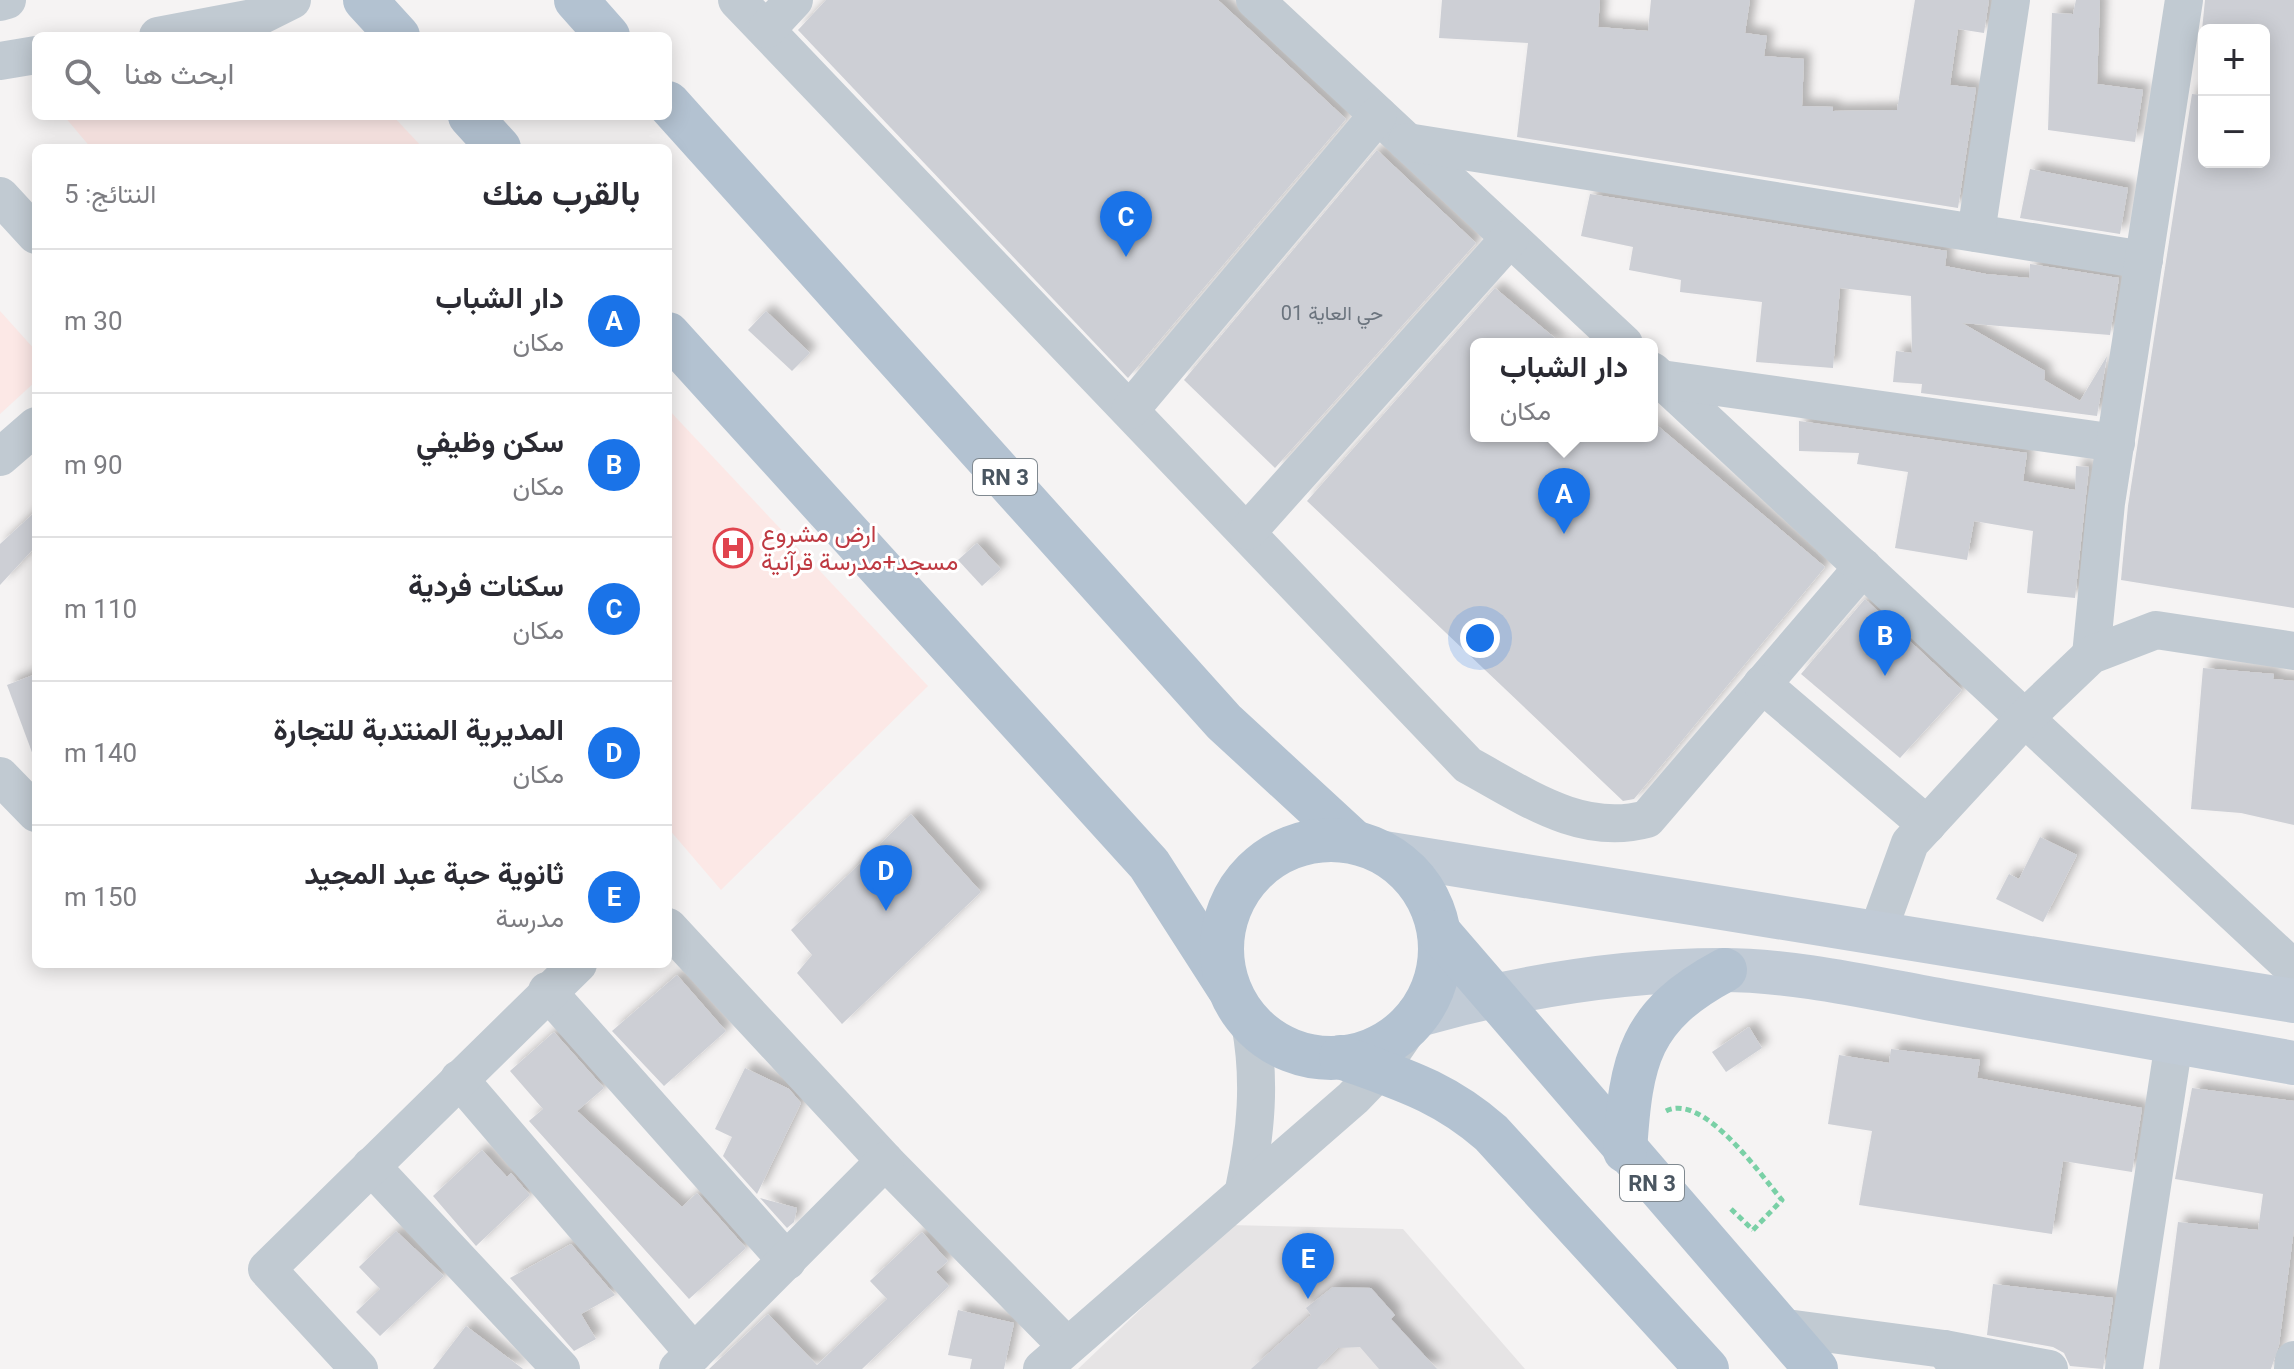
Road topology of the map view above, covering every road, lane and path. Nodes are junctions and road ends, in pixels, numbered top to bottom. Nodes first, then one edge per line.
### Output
1 (7, 0) edge
2 (292, 0) edge
3 (365, 0) edge
4 (576, 0) edge
5 (737, 0) edge
6 (794, 0) edge
7 (1255, 0) edge
8 (2011, 0) edge
9 (2184, 0) edge
10 (0, 2) edge
11 (767, 29) junction
12 (179, 32) edge
13 (394, 32) edge
14 (604, 32) edge
15 (32, 56) edge
16 (0, 61) edge
17 (672, 107) edge
18 (1378, 115) junction
19 (474, 120) edge
20 (1407, 142) junction
21 (495, 144) edge
22 (0, 196) edge
23 (32, 231) edge
24 (1976, 233) junction
25 (1510, 238) junction
26 (2144, 260) junction
27 (672, 338) edge
28 (1618, 338) edge
29 (1658, 375) edge
30 (1658, 377) edge
31 (1130, 410) junction
32 (32, 429) edge
33 (2116, 443) junction
34 (0, 457) edge
35 (1248, 531) junction
36 (1863, 567) junction
37 (2294, 651) edge
38 (2091, 655) junction
39 (1762, 684) junction
40 (2025, 718) junction
41 (0, 776) edge
42 (32, 809) edge
43 (1927, 825) junction
44 (1368, 847) junction
45 (672, 931) edge
46 (1439, 932) junction
47 (1877, 934) junction
48 (573, 968) edge
49 (2294, 969) edge
50 (1725, 970) junction
51 (1228, 987) junction
52 (547, 991) junction
53 (1493, 994) junction
54 (2294, 1001) edge
55 (1415, 1019) junction
56 (1250, 1023) junction
57 (2174, 1042) junction
58 (2294, 1063) edge
59 (1360, 1064) junction
60 (459, 1079) junction
61 (1625, 1141) junction
62 (885, 1161) junction
63 (371, 1166) junction
64 (1244, 1190) junction
65 (787, 1261) junction
66 (1722, 1263) junction
67 (1779, 1327) junction
68 (1055, 1358) edge
69 (1952, 1359) edge
70 (2294, 1360) edge
71 (686, 1361) edge
72 (359, 1369) edge
73 (561, 1369) edge
74 (1707, 1369) edge
75 (1816, 1369) edge
76 (2049, 1369) edge
77 (2124, 1369) edge
78 (2293, 1369) edge

1 - 10 street
2 - 12 street
3 - 13 main road
4 - 14 main road
5 - 11 street
6 - 11 street
7 - 18 street
8 - 24 street
9 - 26 street
11 - 31 street
15 - 16 street
17 - 44 main road, RN 3
18 - 20 street
18 - 31 street
19 - 21 main road
20 - 24 street
20 - 25 street
22 - 23 street
24 - 26 street
25 - 28 street
25 - 35 street
26 - 33 street
27 - 51 main road
29 - 33 street
30 - 36 street
31 - 35 street
32 - 34 street
33 - 38 street
35 - 39 street
36 - 39 street
36 - 40 street
37 - 38 street
38 - 40 street
39 - 43 street
40 - 43 street
40 - 49 street
41 - 42 street
43 - 47 street
44 - 46 main road
44 - 47 main road
44 - 51 main road
45 - 62 street
46 - 53 main road, RN 3
46 - 55 main road
47 - 54 main road
48 - 52 street
50 - 53 main road
50 - 57 main road
50 - 61 main road
51 - 56 main road
52 - 60 street
52 - 65 street
53 - 55 main road
53 - 61 main road, RN 3
55 - 59 main road
56 - 59 main road
56 - 64 street
57 - 58 main road
57 - 77 street
59 - 64 street
59 - 74 main road
60 - 63 street
60 - 71 street
61 - 66 main road, RN 3
61 - 66 path
62 - 65 street
62 - 68 street
63 - 72 street
63 - 73 street
64 - 68 street
65 - 71 street
66 - 67 main road, RN 3
67 - 69 street
67 - 75 main road, RN 3
69 - 76 street
70 - 78 street

